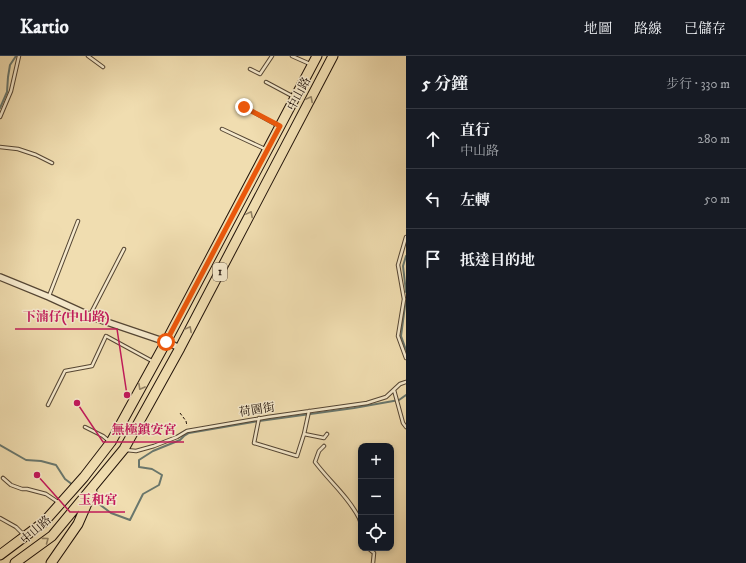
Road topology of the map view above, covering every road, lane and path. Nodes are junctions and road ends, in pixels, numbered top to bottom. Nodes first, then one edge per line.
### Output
1 (19, 56) edge
2 (88, 56) edge
3 (272, 56) edge
4 (292, 56) edge
5 (316, 56) edge
6 (333, 56) edge
7 (312, 65) junction
8 (104, 67) dead end
9 (250, 69) dead end
10 (266, 82) dead end
11 (295, 97) junction
12 (244, 107) dead end
13 (0, 117) edge
14 (280, 126) junction
15 (222, 129) dead end
16 (0, 146) edge
17 (267, 150) junction
18 (52, 163) dead end
19 (78, 220) dead end
20 (406, 237) edge
21 (124, 249) dead end
22 (0, 277) edge
23 (49, 297) junction
24 (90, 315) junction
25 (166, 342) junction
26 (180, 348) junction
27 (406, 358) edge
28 (154, 363) junction
29 (406, 382) edge
30 (394, 390) junction
31 (48, 405) dead end
32 (309, 411) junction
33 (180, 413) dead end
34 (259, 418) junction
35 (85, 427) dead end
36 (406, 427) edge
37 (187, 430) junction
38 (304, 434) junction
39 (327, 434) dead end
40 (117, 446) junction
41 (324, 446) dead end
42 (3, 478) dead end
43 (96, 482) junction
44 (61, 503) junction
45 (358, 516) edge
46 (0, 518) edge
47 (25, 536) junction
48 (372, 551) edge
49 (0, 555) edge
50 (15, 563) edge
51 (51, 563) edge
52 (373, 563) edge

1 - 13 lane
2 - 8 lane
3 - 9 lane
4 - 7 lane
5 - 7 main road, 中山路 / 1
26 -> 6 main road, 中山路 / 1
7 - 11 main road, 中山路 / 1
10 - 11 lane
11 - 14 main road, 中山路 / 1
12 - 14 lane
14 - 17 main road, 中山路 / 1
15 - 17 lane
16 - 18 lane
17 - 25 main road, 中山路 / 1
19 - 23 lane
20 - 27 lane
21 - 24 lane
22 - 23 street
23 - 24 street
24 - 25 street
25 - 26 street
25 - 28 main road, 中山路 / 1
26 - 40 main road, 中山路 / 1
28 - 31 lane
28 -> 40 main road, 中山路 / 1
29 - 30 lane, 荷園街
30 - 32 lane, 荷園街
30 - 36 lane
32 - 34 lane, 荷園街
32 - 38 lane
33 - 37 path
34 - 37 lane, 荷園街
34 - 38 lane
35 - 40 lane
37 - 40 lane, 荷園街
38 - 39 lane
40 - 43 main road, 中山路 / 1
40 - 44 main road, 中山路 / 1
41 - 45 lane
42 - 44 lane
50 -> 43 main road, 中山路 / 1
43 - 51 main road
44 - 47 main road, 中山路 / 1
46 - 47 lane
47 - 49 main road, 中山路 / 1
48 - 52 lane

